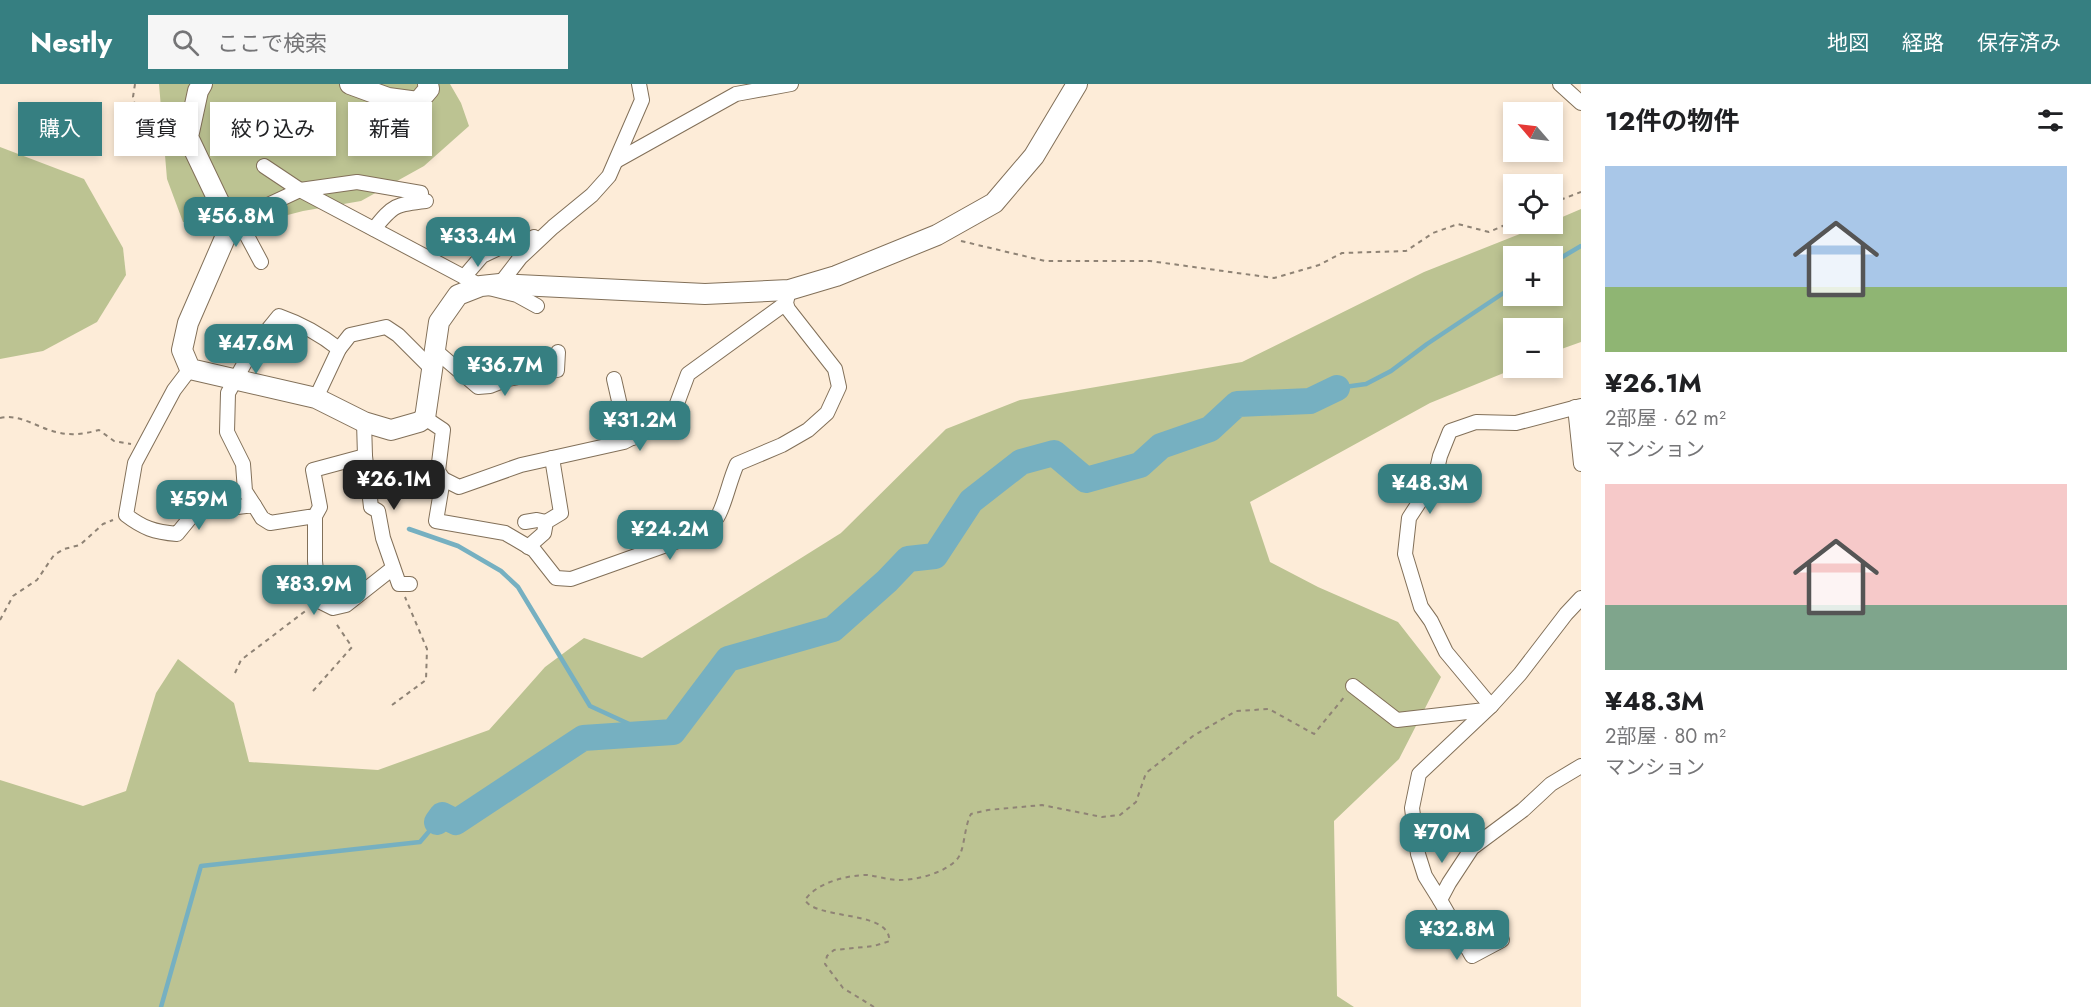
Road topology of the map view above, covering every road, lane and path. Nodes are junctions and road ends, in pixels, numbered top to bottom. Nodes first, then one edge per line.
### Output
1 (135, 84) edge
2 (202, 84) edge
3 (350, 84) edge
4 (428, 84) edge
5 (639, 84) edge
6 (791, 84) edge
7 (1077, 84) edge
8 (1560, 84) edge
9 (134, 102) edge
10 (196, 102) edge
11 (1581, 103) edge
12 (197, 156) edge
13 (616, 161) junction
14 (264, 166) dead end
15 (300, 190) junction
16 (1581, 192) edge
17 (1563, 199) edge
18 (233, 225) junction
19 (1503, 226) edge
20 (553, 227) junction
21 (374, 229) junction
22 (938, 235) junction
23 (261, 262) dead end
24 (482, 283) junction
25 (787, 297) junction
26 (537, 306) dead end
27 (339, 350) junction
28 (558, 352) dead end
29 (434, 360) junction
30 (190, 369) junction
31 (236, 379) junction
32 (614, 380) dead end
33 (316, 398) junction
34 (1578, 406) edge
35 (0, 418) edge
36 (425, 418) junction
37 (364, 422) junction
38 (633, 438) junction
39 (144, 447) junction
40 (365, 456) junction
41 (552, 458) junction
42 (1581, 464) edge
43 (443, 479) junction
44 (254, 505) junction
45 (126, 515) junction
46 (315, 516) junction
47 (525, 522) dead end
48 (546, 522) junction
49 (528, 547) junction
50 (393, 568) junction
51 (405, 584) joint
52 (1581, 598) edge
53 (323, 603) junction
54 (0, 620) edge
55 (235, 673) dead end
56 (1353, 686) joint
57 (312, 692) dead end
58 (393, 705) dead end
59 (1488, 708) junction
60 (1581, 766) edge
61 (1440, 900) junction
62 (1502, 940) dead end
63 (874, 1007) edge

1 - 9 path
2 - 10 street
3 - 4 street
5 - 13 street
6 - 13 street
7 - 22 street
8 - 11 street
12 - 18 street
13 - 20 street
14 - 15 street
15 - 18 street
15 - 21 street
15 - 21 street
16 - 17 path
18 - 23 street
18 - 30 street
19 - 22 path
20 - 24 street
20 - 24 street
21 - 24 street
22 - 25 street
24 - 25 street
24 - 26 street
24 - 29 street
25 - 38 street
25 - 49 street
27 - 29 street
27 - 31 street
27 - 33 street
28 - 29 street
29 - 36 street
30 - 31 street
30 - 39 street
31 - 33 street
31 - 44 street
32 - 38 street
33 - 37 street
34 - 42 street
34 - 59 street
35 - 39 path
36 - 37 street
36 - 43 street
37 - 40 street
38 - 41 street
39 - 45 street
40 - 46 street
40 - 50 street
41 - 43 street
41 - 48 street
43 - 49 street
44 - 45 street
44 - 46 street
45 - 54 path
46 - 53 street
47 - 48 street
48 - 49 street
50 - 51 street
50 - 53 street
51 - 58 path
52 - 59 street
53 - 55 path
53 - 57 path
56 - 59 street
56 - 63 path
59 - 61 street
60 - 61 street
61 - 62 street

